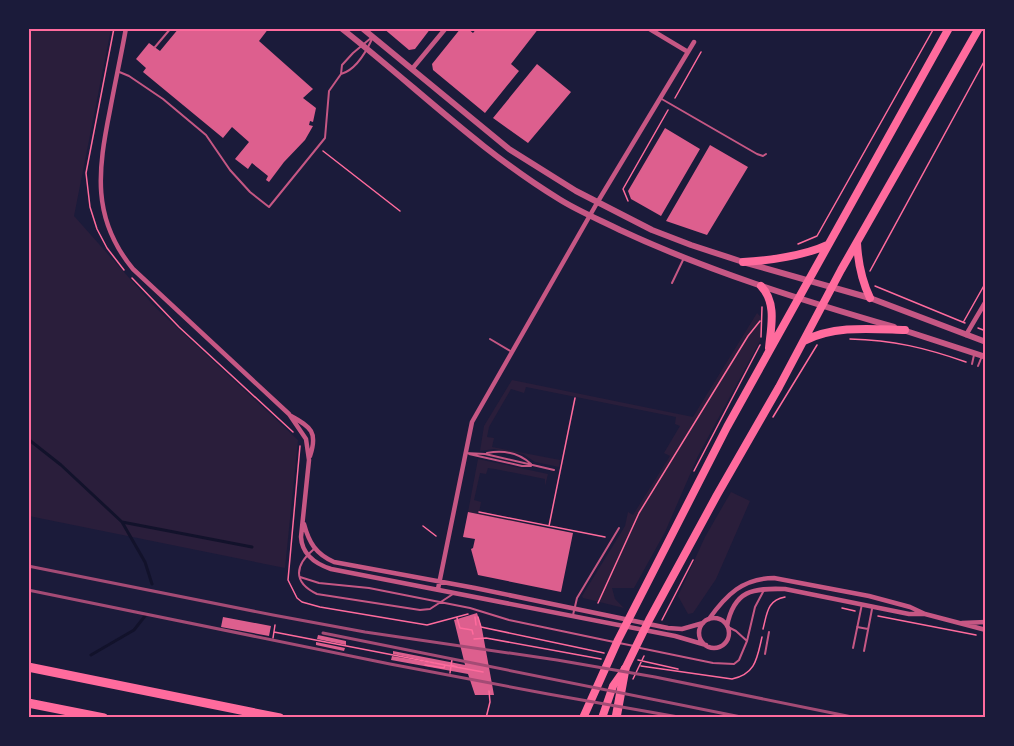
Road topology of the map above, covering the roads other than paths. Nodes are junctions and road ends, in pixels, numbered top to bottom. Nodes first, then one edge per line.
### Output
1 (126, 28) edge
2 (171, 28) edge
3 (341, 28) edge
4 (362, 28) edge
5 (446, 28) edge
6 (648, 28) edge
7 (949, 28) edge
8 (979, 28) edge
9 (372, 37) junction
10 (694, 42) dead end
11 (155, 47) dead end
12 (364, 47) junction
13 (688, 52) junction
14 (412, 69) junction
15 (117, 71) junction
16 (341, 74) junction
17 (660, 98) junction
18 (766, 154) dead end
19 (597, 203) junction
20 (591, 216) junction
21 (857, 243) junction
22 (828, 245) junction
23 (684, 257) junction
24 (743, 262) junction
25 (809, 280) junction
26 (672, 283) dead end
27 (761, 286) junction
28 (832, 287) junction
29 (800, 298) junction
30 (870, 298) junction
31 (986, 301) edge
32 (822, 306) junction
33 (905, 330) junction
34 (966, 335) junction
35 (490, 339) dead end
36 (804, 341) junction
37 (983, 341) edge
38 (512, 352) junction
39 (769, 352) junction
40 (981, 355) edge
41 (972, 364) road end
42 (978, 366) dead end
43 (465, 453) junction
44 (534, 466) junction
45 (554, 470) dead end
46 (303, 522) junction
47 (619, 528) dead end
48 (314, 549) junction
49 (307, 555) junction
50 (300, 577) junction
51 (440, 582) junction
52 (765, 588) junction
53 (438, 589) junction
54 (455, 592) junction
55 (869, 596) junction
56 (441, 602) junction
57 (862, 604) junction
58 (873, 606) junction
59 (574, 609) junction
60 (925, 614) junction
61 (573, 616) junction
62 (709, 620) junction
63 (986, 622) edge
64 (703, 623) junction
65 (959, 623) junction
66 (727, 626) junction
67 (857, 627) junction
68 (868, 629) junction
69 (986, 630) edge
70 (770, 632) dead end
71 (747, 641) junction
72 (706, 645) junction
73 (853, 648) dead end
74 (864, 651) dead end
75 (765, 654) dead end
76 (28, 667) edge
77 (625, 669) junction
78 (28, 703) edge
79 (104, 717) edge
80 (280, 717) edge
81 (583, 717) edge
82 (602, 717) edge
83 (616, 717) edge

1 - 15 street
2 - 11 lane
3 - 12 street
4 - 9 street
5 - 14 street
6 - 13 street
7 - 22 highway
8 - 21 highway
9 - 12 lane
9 - 12 lane
9 - 14 street
10 - 13 street
12 - 16 lane
12 - 16 lane
12 - 20 street
13 - 17 street
14 - 19 street
15 - 16 lane
15 - 46 street
17 - 18 lane
17 - 19 street
19 - 20 street
19 - 24 street
20 - 23 street
20 - 38 street
21 - 28 highway
21 - 30 highway
22 - 24 highway
22 - 25 highway
23 - 26 lane
23 - 27 street
24 - 25 street
25 - 28 street
25 - 29 highway
27 - 29 street
27 - 39 highway
28 - 30 street
28 - 32 highway
29 - 32 street
29 - 39 highway
30 - 34 street
31 - 34 street
32 - 33 street
32 - 36 highway
33 - 36 highway
33 - 40 street
34 - 37 street
35 - 38 lane
36 - 77 highway
37 - 40 street
38 - 43 street
39 - 81 highway
40 - 41 lane
40 - 42 lane
43 - 44 lane
43 - 44 lane
43 - 51 street
44 - 45 lane
46 - 48 street
46 - 49 street
47 - 59 lane
48 - 49 lane
48 - 51 street
49 - 50 lane
49 - 53 street
50 - 56 lane
50 - 56 lane
51 - 53 street
51 - 59 street
52 - 57 street
52 - 66 street
52 - 71 lane
53 - 54 street
54 - 56 lane
54 - 61 street
55 - 57 street
55 - 58 street
55 - 60 street
55 - 62 street
56 - 71 lane
57 - 58 street
57 - 67 lane
58 - 60 street
58 - 68 lane
59 - 61 lane
59 - 64 street
60 - 65 street
61 - 72 street
62 - 64 street
62 - 66 street
63 - 65 street
64 - 72 street
65 - 69 street
66 - 71 lane
66 - 72 street
67 - 68 lane
67 - 73 lane
68 - 74 lane
70 - 75 lane
76 - 80 highway
77 - 82 highway
77 - 83 highway
78 - 79 highway

